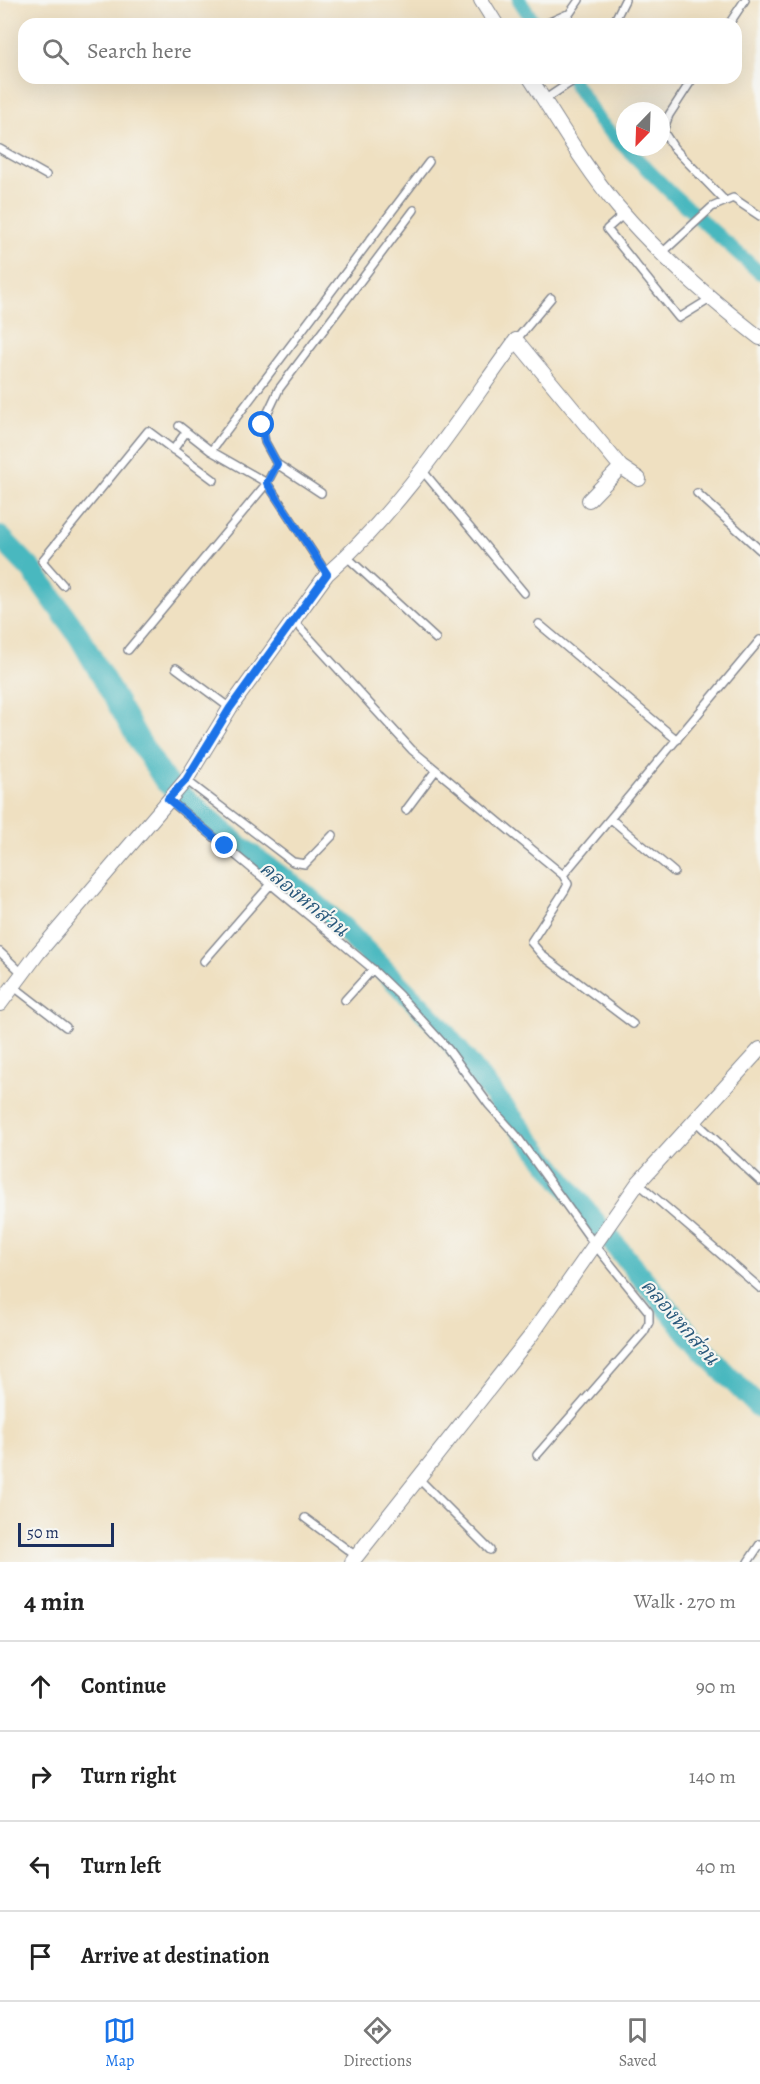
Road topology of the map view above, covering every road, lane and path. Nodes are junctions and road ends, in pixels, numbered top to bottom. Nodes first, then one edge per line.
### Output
1 (481, 0) edge
2 (579, 0) edge
3 (625, 0) edge
4 (745, 0) edge
5 (492, 18) edge
6 (554, 18) edge
7 (616, 18) edge
8 (733, 18) edge
9 (534, 84) edge
10 (567, 84) edge
11 (689, 84) edge
12 (544, 100) junction
13 (0, 149) edge
14 (429, 162) dead end
15 (46, 176) dead end
16 (725, 201) junction
17 (414, 210) dead end
18 (624, 214) junction
19 (760, 216) edge
20 (661, 254) junction
21 (551, 298) dead end
22 (710, 299) junction
23 (760, 338) edge
24 (516, 340) junction
25 (179, 426) dead end
26 (186, 432) junction
27 (173, 450) junction
28 (212, 451) junction
29 (277, 464) junction
30 (621, 467) junction
31 (422, 470) junction
32 (639, 479) dead end
33 (214, 480) dead end
34 (267, 483) junction
35 (321, 493) dead end
36 (697, 493) dead end
37 (589, 500) dead end
38 (760, 550) edge
39 (347, 557) junction
40 (327, 574) junction
41 (63, 585) dead end
42 (524, 593) dead end
43 (295, 622) junction
44 (539, 624) dead end
45 (436, 639) dead end
46 (760, 640) edge
47 (128, 650) dead end
48 (176, 668) dead end
49 (230, 708) junction
50 (677, 740) junction
51 (436, 770) junction
52 (186, 780) junction
53 (170, 797) junction
54 (406, 810) dead end
55 (611, 819) junction
56 (333, 835) dead end
57 (674, 872) dead end
58 (563, 875) junction
59 (271, 884) junction
60 (0, 952) edge
61 (204, 961) dead end
62 (373, 969) junction
63 (22, 974) junction
64 (13, 986) junction
65 (345, 1000) dead end
66 (0, 1004) edge
67 (633, 1024) dead end
68 (66, 1027) dead end
69 (760, 1049) edge
70 (695, 1121) junction
71 (760, 1181) edge
72 (638, 1183) junction
73 (595, 1245) junction
74 (760, 1288) edge
75 (537, 1455) dead end
76 (417, 1478) junction
77 (305, 1518) dead end
78 (760, 1544) edge
79 (490, 1551) dead end
80 (354, 1559) edge
81 (748, 1562) edge

1 - 5 street
2 - 6 lane
3 - 7 lane
4 - 8 lane
9 - 12 street
10 - 12 lane
11 - 16 lane
12 - 18 street
13 - 15 lane
14 - 28 lane
16 - 19 lane
16 - 20 lane
17 - 29 lane
18 - 20 street
18 - 22 lane
20 - 22 street
21 - 24 lane
22 - 23 street
24 - 30 street
24 - 31 street
25 - 26 lane
26 - 27 lane
26 - 28 lane
27 - 33 lane
27 - 41 lane
28 - 34 lane
29 - 34 lane
29 - 35 lane
30 - 32 street
30 - 37 street
31 - 39 street
31 - 42 lane
34 - 40 lane
34 - 47 lane
36 - 38 lane
39 - 40 street
39 - 45 lane
40 - 43 street
43 - 49 street
43 - 51 lane
44 - 50 lane
46 - 50 lane
48 - 49 lane
49 - 52 street
50 - 55 lane
51 - 54 lane
51 - 58 lane
52 - 53 street
52 - 56 lane
53 - 59 lane
53 - 63 street
55 - 57 lane
55 - 58 lane
58 - 67 lane
59 - 61 lane
59 - 62 lane
60 - 63 lane
62 - 65 lane
62 - 73 lane
63 - 64 street
64 - 66 street
64 - 68 lane
69 - 70 street
70 - 71 lane
70 - 72 street
72 - 73 street
72 - 74 lane
73 - 75 lane
73 - 76 street
76 - 79 lane
76 - 80 street
77 - 80 lane
78 - 81 lane

